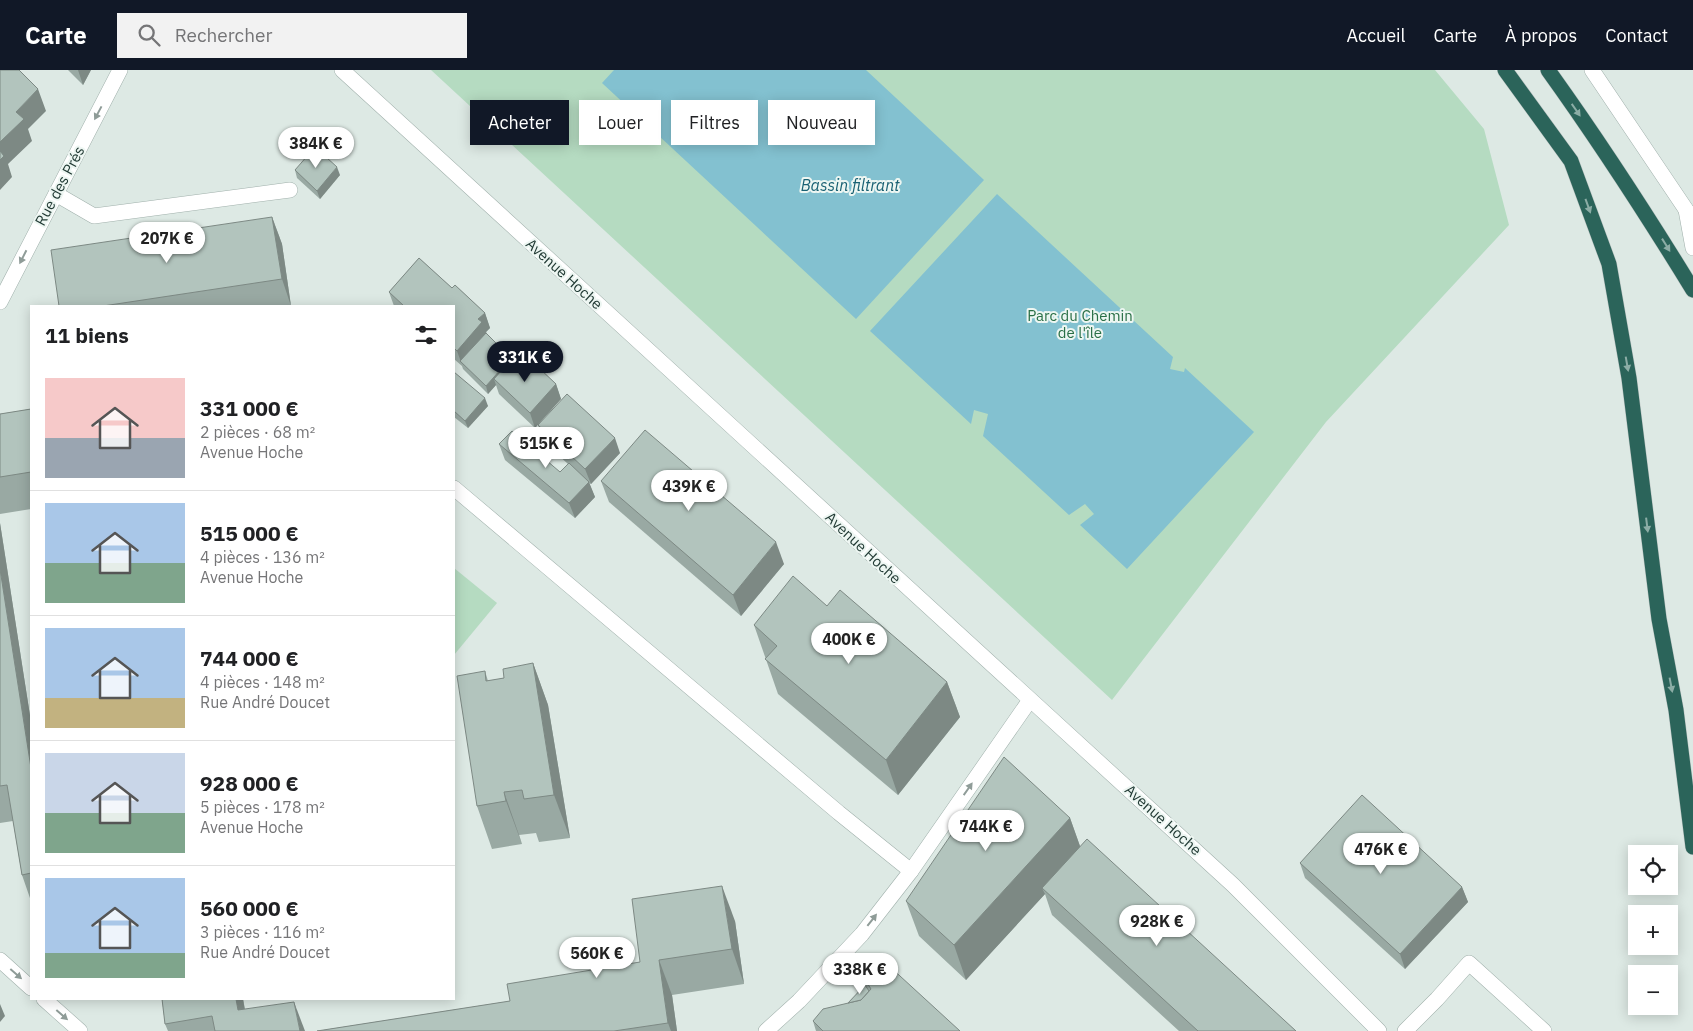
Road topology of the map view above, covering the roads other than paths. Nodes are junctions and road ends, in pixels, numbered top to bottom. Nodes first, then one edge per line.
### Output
1 (120, 70) edge
2 (342, 70) edge
3 (1505, 70) edge
4 (1548, 70) edge
5 (1592, 70) edge
6 (290, 190) dead end
7 (56, 194) junction
8 (1689, 214) edge
9 (1693, 248) edge
10 (1693, 290) edge
11 (0, 302) edge
12 (455, 489) edge
13 (1030, 700) junction
14 (1693, 847) edge
15 (911, 871) junction
16 (0, 960) edge
17 (30, 987) edge
18 (45, 1000) edge
19 (80, 1031) edge
20 (766, 1031) edge
21 (1379, 1031) edge
22 (1405, 1031) edge
23 (1544, 1031) edge

1 -> 7 street, Rue des Prés
2 - 13 street, Avenue Hoche
3 -> 14 highway
4 -> 10 highway
5 - 8 street
6 - 7 street
7 -> 11 street, Rue des Prés
8 - 9 street
12 - 15 street
15 -> 13 street
13 - 21 street, Avenue Hoche
20 -> 15 street
16 -> 17 street
18 -> 19 street
22 - 23 street

